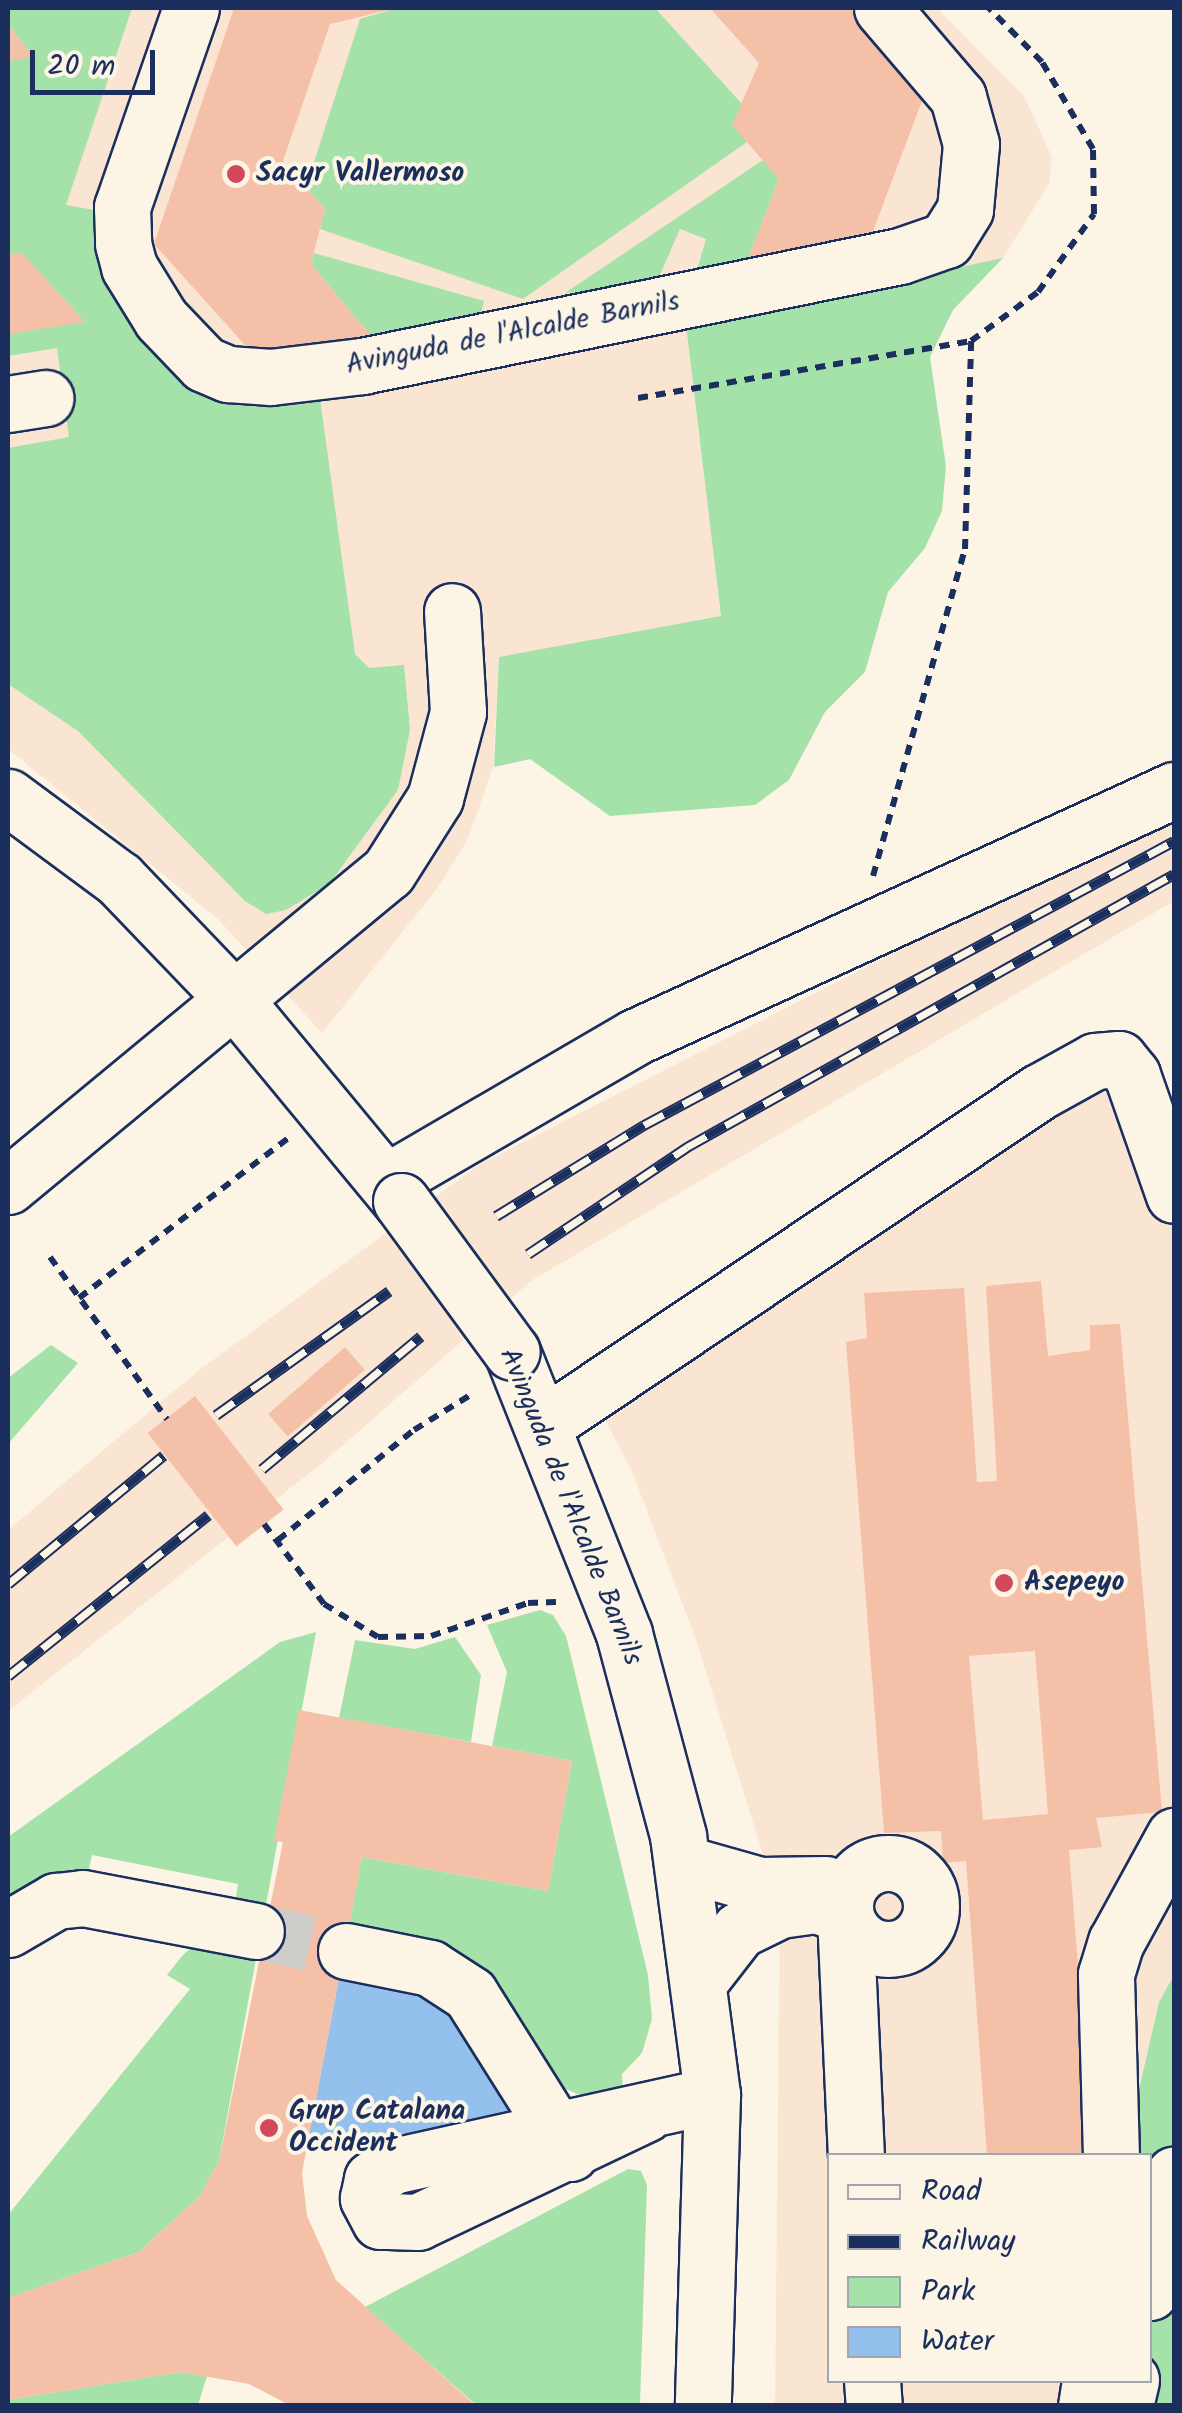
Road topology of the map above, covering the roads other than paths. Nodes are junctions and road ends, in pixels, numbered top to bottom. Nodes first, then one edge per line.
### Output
1 (191, 8) edge
2 (882, 8) edge
3 (452, 611) dead end
4 (1174, 790) edge
5 (8, 797) edge
6 (234, 998) junction
7 (8, 1186) edge
8 (394, 1192) junction
9 (1174, 1195) edge
10 (544, 1424) junction
11 (1174, 1836) edge
12 (682, 1863) junction
13 (852, 1895) junction
14 (8, 1929) edge
15 (256, 1931) tunnel mouth
16 (346, 1952) tunnel mouth
17 (700, 1979) junction
18 (712, 2095) junction
19 (856, 2153) edge
20 (1110, 2153) edge
21 (1174, 2174) edge
22 (1152, 2282) edge
23 (703, 2406) edge

1 - 2 street, Avinguda de l'Alcalde Barnils
3 - 6 street
4 - 8 street
5 - 6 street, Avinguda de l'Alcalde Barnils
6 - 7 street
6 - 8 street, Avinguda de l'Alcalde Barnils
8 - 10 street, Avinguda de l'Alcalde Barnils, bridge
9 - 10 street
10 - 12 street, Avinguda de l'Alcalde Barnils
11 - 20 street
12 - 13 street
12 - 17 street, Avinguda de l'Alcalde Barnils
13 - 17 street
13 - 19 street
14 - 15 street
16 - 18 street
17 - 18 street, Avinguda de l'Alcalde Barnils
18 - 23 street, Avinguda de l'Alcalde Barnils
21 - 22 street

